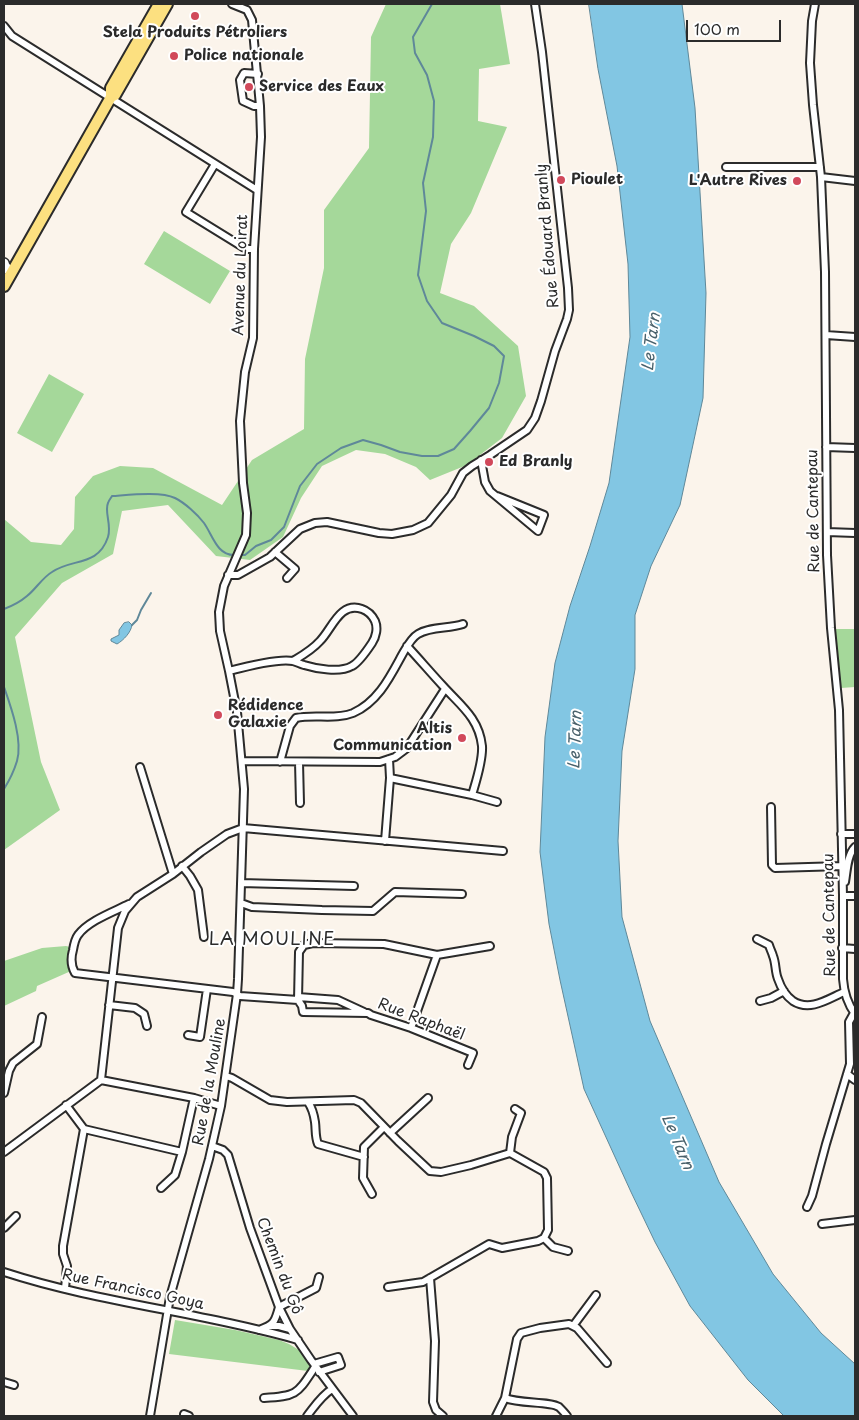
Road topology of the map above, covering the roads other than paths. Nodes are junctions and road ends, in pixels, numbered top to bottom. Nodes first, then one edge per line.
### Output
1 (159, 4) edge
2 (167, 4) edge
3 (232, 4) edge
4 (535, 4) edge
5 (815, 4) edge
6 (4, 26) edge
7 (258, 74) junction
8 (111, 97) junction
9 (260, 106) junction
10 (215, 164) junction
11 (726, 167) dead end
12 (820, 167) junction
13 (820, 177) junction
14 (855, 181) edge
15 (257, 190) junction
16 (254, 249) junction
17 (4, 262) edge
18 (11, 273) junction
19 (4, 286) edge
20 (826, 335) junction
21 (855, 337) edge
22 (826, 447) junction
23 (855, 448) edge
24 (481, 460) junction
25 (497, 496) junction
26 (827, 532) junction
27 (855, 533) edge
28 (246, 535) joint
29 (275, 552) junction
30 (228, 575) junction
31 (287, 578) dead end
32 (463, 624) dead end
33 (407, 646) junction
34 (293, 661) junction
35 (229, 671) junction
36 (445, 689) junction
37 (389, 759) junction
38 (242, 761) junction
39 (280, 762) junction
40 (299, 762) junction
41 (140, 767) dead end
42 (390, 778) junction
43 (472, 796) junction
44 (497, 802) dead end
45 (300, 804) dead end
46 (771, 807) dead end
47 (243, 828) junction
48 (841, 834) junction
49 (855, 834) edge
50 (385, 841) junction
51 (855, 847) edge
52 (503, 851) dead end
53 (182, 866) junction
54 (842, 866) junction
55 (173, 874) junction
56 (241, 883) junction
57 (354, 886) dead end
58 (462, 894) dead end
59 (843, 896) junction
60 (855, 896) edge
61 (132, 903) junction
62 (241, 903) junction
63 (204, 937) dead end
64 (757, 939) dead end
65 (490, 946) dead end
66 (842, 948) junction
67 (855, 948) edge
68 (437, 955) junction
69 (112, 978) junction
70 (207, 989) junction
71 (784, 991) junction
72 (844, 992) junction
73 (237, 994) junction
74 (298, 999) junction
75 (760, 1000) dead end
76 (109, 1005) junction
77 (368, 1013) junction
78 (855, 1014) edge
79 (42, 1017) dead end
80 (147, 1026) dead end
81 (411, 1028) junction
82 (188, 1035) dead end
83 (468, 1065) dead end
84 (847, 1074) junction
85 (226, 1076) junction
86 (101, 1080) junction
87 (855, 1080) edge
88 (4, 1093) edge
89 (194, 1098) junction
90 (428, 1098) dead end
91 (308, 1102) junction
92 (66, 1105) junction
93 (221, 1106) junction
94 (514, 1109) dead end
95 (384, 1127) junction
96 (84, 1129) junction
97 (390, 1133) junction
98 (212, 1146) junction
99 (4, 1152) edge
100 (182, 1152) junction
101 (510, 1153) junction
102 (364, 1157) junction
103 (161, 1188) dead end
104 (372, 1194) dead end
105 (807, 1207) dead end
106 (16, 1216) dead end
107 (855, 1220) edge
108 (822, 1224) dead end
109 (4, 1228) edge
110 (544, 1238) junction
111 (568, 1251) dead end
112 (4, 1272) edge
113 (319, 1277) dead end
114 (430, 1278) junction
115 (388, 1286) dead end
116 (65, 1289) junction
117 (596, 1295) dead end
118 (279, 1307) junction
119 (168, 1310) junction
120 (270, 1326) junction
121 (573, 1326) junction
122 (290, 1329) junction
123 (258, 1330) junction
124 (298, 1340) junction
125 (607, 1363) dead end
126 (316, 1368) junction
127 (4, 1382) edge
128 (14, 1385) dead end
129 (332, 1389) junction
130 (264, 1398) dead end
131 (505, 1398) junction
132 (150, 1416) edge
133 (308, 1416) edge
134 (353, 1416) edge
135 (444, 1416) edge
136 (496, 1416) edge
137 (567, 1416) edge

1 - 8 main road
2 - 8 main road
3 - 7 street, Avenue du Loirat
4 - 24 street, Rue Édouard Branly
5 - 12 street, Rue de Cantepau
6 - 8 street
7 - 9 street, Avenue du Loirat
7 - 9 street
8 - 10 street
8 - 18 main road
9 - 15 street, Avenue du Loirat
10 - 15 street
10 - 16 street
11 - 12 street
12 - 13 street, Rue de Cantepau
13 - 14 street
13 - 20 street, Rue de Cantepau
15 - 16 street, Avenue du Loirat
16 - 28 street, Avenue du Loirat
17 - 18 main road
18 - 19 main road
20 - 21 street
20 - 22 street, Rue de Cantepau
22 - 23 street
22 - 26 street, Rue de Cantepau
24 - 25 street
24 - 29 street, Rue Édouard Branly
25 - 25 street
26 - 27 street
26 - 48 street, Rue de Cantepau
28 - 30 street, Rue de la Mouline
29 - 30 street, Rue Édouard Branly
29 - 31 street
30 - 35 street, Rue de la Mouline
32 - 33 street
33 - 36 street
33 - 39 street
34 - 34 street
34 - 35 street
35 - 38 street, Rue de la Mouline
36 - 37 street
36 - 43 street
37 - 40 street
37 - 42 street
38 - 39 street
38 - 47 street, Rue de la Mouline
39 - 40 street
40 - 45 street
41 - 55 street
42 - 43 street
42 - 50 street
43 - 44 street
46 - 54 street
47 - 50 street
47 - 53 street
47 - 56 street, Rue de la Mouline
48 - 49 street
48 - 54 street, Rue de Cantepau
50 - 52 street
51 - 59 street
53 - 55 street
53 - 63 street
54 - 59 street, Rue de Cantepau
55 - 61 street
56 - 57 street
56 - 62 street, Rue de la Mouline
58 - 62 street
59 - 60 street
59 - 66 street, Rue de Cantepau
61 - 69 street
61 - 69 street
62 - 73 street, Rue de la Mouline
64 - 71 street
65 - 68 street
66 - 67 street
66 - 72 street, Rue de Cantepau
68 - 74 street
68 - 81 street
69 - 70 street
69 - 76 street
70 - 73 street
70 - 82 street
71 - 72 street
71 - 75 street
72 - 78 street, Rue de Cantepau
73 - 74 street
73 - 85 street, Rue de la Mouline
74 - 77 street
74 - 77 street, Rue Raphaël
76 - 80 street
76 - 86 street
77 - 81 street, Rue Raphaël
78 - 84 street
79 - 88 street
81 - 83 street, Rue Raphaël
84 - 87 street
84 - 105 street
85 - 91 street
85 - 93 street, Rue de la Mouline
86 - 89 street
86 - 92 street
89 - 93 street
89 - 100 street
90 - 97 street
91 - 95 street
91 - 102 street
92 - 96 street
92 - 99 street
93 - 98 street, Rue de la Mouline
94 - 101 street
95 - 97 street
95 - 102 street
96 - 100 street
96 - 116 street
97 - 101 street
98 - 118 street, Chemin du Gô
98 - 119 street, Rue de la Mouline
100 - 103 street
101 - 110 street
102 - 104 street
106 - 109 street
107 - 108 street
110 - 111 street
110 - 114 street
112 - 116 street, Rue Francisco Goya
113 - 118 street
114 - 115 street
114 - 135 street
116 - 119 street, Rue Francisco Goya
117 - 121 street
118 - 120 street
118 - 122 street, Chemin du Gô
119 - 123 street, Rue Francisco Goya
119 - 132 street, Rue de la Mouline
120 - 122 street
120 - 123 street
121 - 125 street
121 - 131 street
122 - 124 street, Chemin du Gô
123 - 124 street, Rue Francisco Goya
124 - 126 street, Chemin du Gô
126 - 129 street, Chemin du Gô
126 - 130 street
127 - 128 street
129 - 133 street
129 - 134 street, Chemin du Gô
131 - 136 street
131 - 137 street

